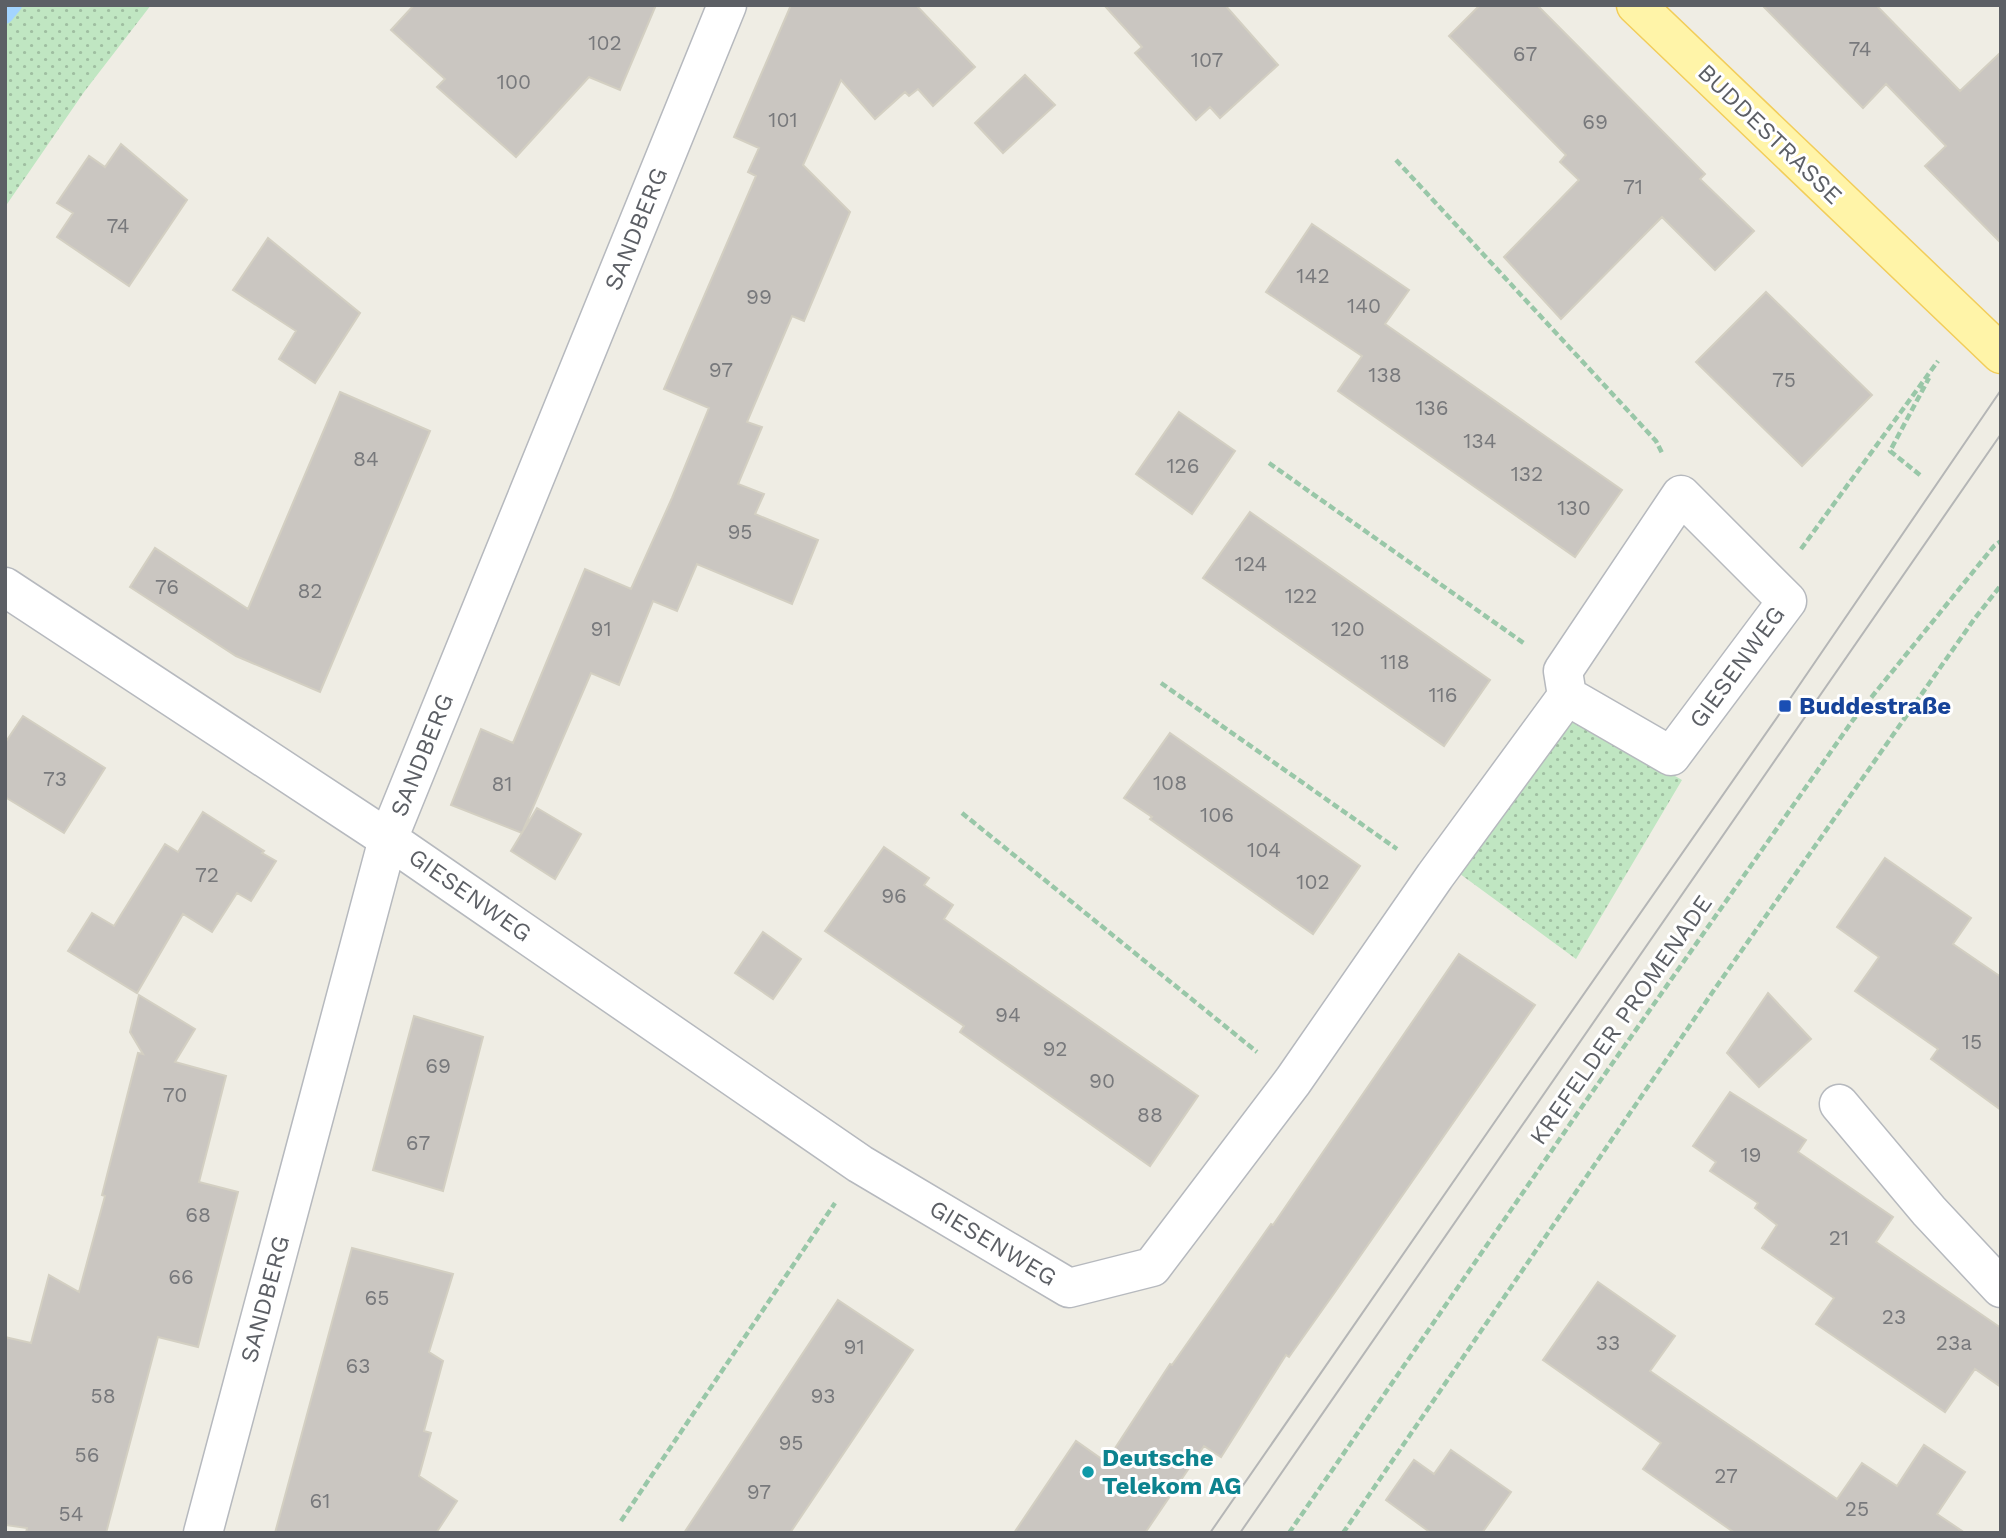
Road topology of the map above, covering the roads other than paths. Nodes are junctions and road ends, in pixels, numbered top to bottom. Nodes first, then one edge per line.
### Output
1 (727, 5) edge
2 (1636, 5) edge
3 (2001, 354) edge
4 (5, 587) edge
5 (1565, 683) junction
6 (387, 838) junction
7 (1839, 1104) dead end
8 (2001, 1288) edge
9 (203, 1533) edge

1 - 6 street, SANDBERG
2 - 3 main road, BUDDESTRASSE
4 - 6 street, GIESENWEG
5 - 5 street, GIESENWEG
5 - 6 street, GIESENWEG
6 - 9 street, SANDBERG
7 - 8 street

